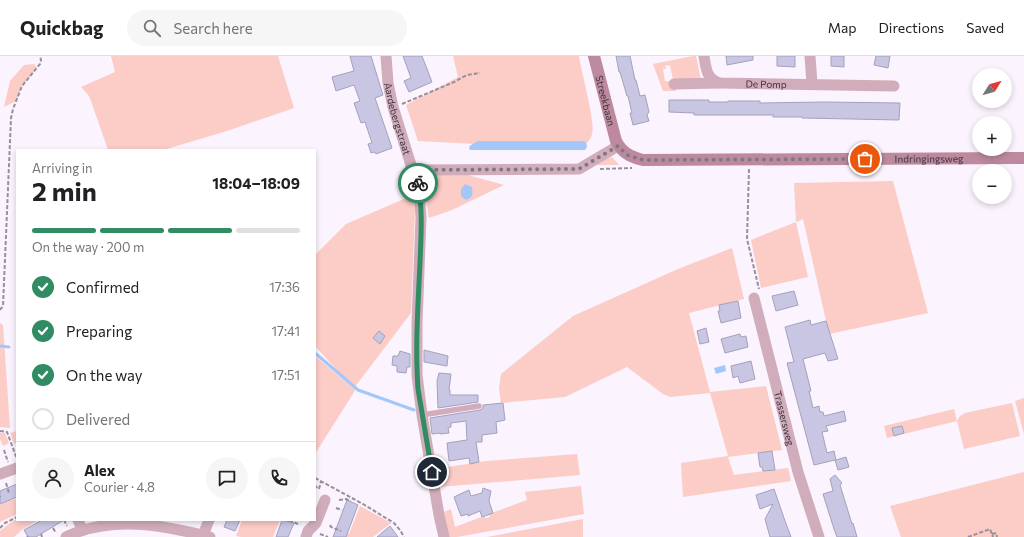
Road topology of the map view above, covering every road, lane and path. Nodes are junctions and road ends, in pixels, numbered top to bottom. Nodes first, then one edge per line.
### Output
1 (40, 56) edge
2 (386, 56) edge
3 (594, 56) edge
4 (704, 56) edge
5 (810, 56) edge
6 (480, 73) dead end
7 (720, 83) junction
8 (674, 84) dead end
9 (812, 84) junction
10 (894, 86) dead end
11 (392, 107) junction
12 (618, 146) junction
13 (1024, 158) edge
14 (749, 168) dead end
15 (414, 170) junction
16 (757, 295) joint
17 (0, 310) edge
18 (479, 406) dead end
19 (422, 415) junction
20 (0, 431) edge
21 (4, 450) dead end
22 (16, 457) edge
23 (13, 466) edge
24 (3, 478) edge
25 (316, 478) edge
26 (321, 481) junction
27 (317, 487) edge
28 (9, 493) dead end
29 (326, 500) dead end
30 (339, 500) dead end
31 (351, 502) dead end
32 (336, 508) dead end
33 (342, 510) dead end
34 (16, 518) edge
35 (64, 521) edge
36 (209, 521) edge
37 (290, 521) edge
38 (80, 525) edge
39 (330, 525) dead end
40 (302, 526) dead end
41 (0, 527) edge
42 (53, 528) dead end
43 (341, 531) dead end
44 (316, 532) dead end
45 (64, 533) edge
46 (207, 536) edge
47 (993, 536) edge
48 (306, 537) edge
49 (328, 537) edge
50 (404, 537) edge
51 (444, 537) edge
52 (819, 537) edge
53 (970, 537) edge
54 (997, 537) edge

1 - 17 path
2 - 11 street, Aardebergstraat
3 - 12 street, Streekbaan
4 - 7 street
5 - 9 street
6 - 11 path
7 - 8 street, De Pomp
7 - 9 street, De Pomp
9 - 10 street, De Pomp
11 - 15 street, Aardebergstraat
12 - 13 street, Indringingsweg
12 - 15 street
14 - 16 path
15 - 19 street, Aardebergstraat
16 - 52 street, Trassersweg
18 - 19 lane
19 - 51 street, Aardebergstraat
20 - 22 path
21 - 23 path
23 - 24 street
24 - 28 path
25 - 26 path
26 - 27 path
26 - 50 path
29 - 48 street
30 - 31 path
32 - 33 path
34 - 41 path
35 - 45 path
36 - 46 street
37 - 40 path
38 - 45 street
38 - 46 street
39 - 43 path
42 - 45 path
44 - 49 path
47 - 53 path
47 - 54 path

